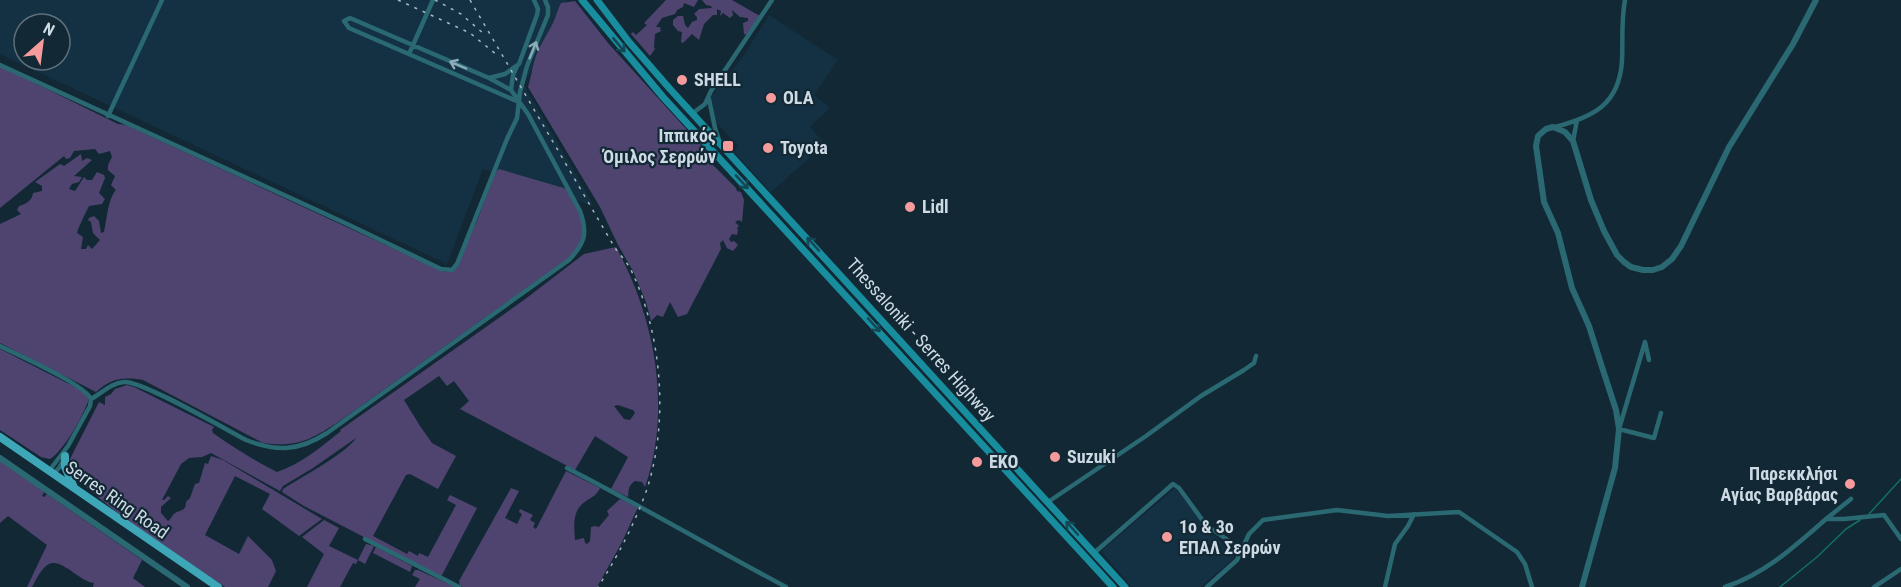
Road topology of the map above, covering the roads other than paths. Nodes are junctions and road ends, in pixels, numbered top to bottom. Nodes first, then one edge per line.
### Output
1 (162, 0) edge
2 (433, 0) edge
3 (534, 0) edge
4 (545, 0) edge
5 (582, 0) edge
6 (597, 0) edge
7 (772, 0) edge
8 (1625, 0) edge
9 (1816, 0) edge
10 (413, 45) junction
11 (409, 54) junction
12 (519, 64) junction
13 (0, 65) edge
14 (489, 78) junction
15 (511, 90) junction
16 (710, 93) junction
17 (519, 102) junction
18 (693, 113) junction
19 (108, 116) junction
20 (1577, 120) junction
21 (1553, 128) junction
22 (1573, 141) junction
23 (723, 147) junction
24 (0, 346) edge
25 (1256, 356) dead end
26 (1648, 360) dead end
27 (91, 399) junction
28 (1661, 413) dead end
29 (1619, 429) junction
30 (0, 437) edge
31 (68, 446) junction
32 (65, 456) junction
33 (0, 458) edge
34 (567, 468) dead end
35 (51, 472) junction
36 (78, 491) junction
37 (1851, 499) dead end
38 (1048, 502) junction
39 (1414, 514) junction
40 (1826, 519) junction
41 (365, 539) dead end
42 (1901, 539) edge
43 (1242, 550) junction
44 (1094, 553) junction
45 (1901, 569) edge
46 (187, 587) edge
47 (218, 587) edge
48 (459, 587) edge
49 (786, 587) edge
50 (1113, 587) edge
51 (1125, 587) edge
52 (1207, 587) edge
53 (1385, 587) edge
54 (1532, 587) edge
55 (1582, 587) edge
56 (1725, 587) edge
57 (1874, 587) edge

1 - 19 street
2 - 10 street
3 - 12 street
17 -> 4 street
5 -> 50 main road, Thessaloniki - Serres Highway
6 - 18 main road, Thessaloniki - Serres Highway
7 - 16 street
8 - 20 street
9 - 22 street
10 - 11 street
10 - 11 street
14 -> 10 street
11 - 17 street
12 - 14 street
12 - 15 street
13 - 19 street
14 - 15 street
15 - 17 street
16 - 18 street
16 - 23 street
17 - 19 street
17 - 27 street
18 - 23 main road, Thessaloniki - Serres Highway
20 - 21 street
20 - 22 street
21 - 22 street
21 - 29 street
38 -> 23 main road, Thessaloniki - Serres Highway
24 - 27 street
25 - 38 street
26 - 29 street
27 - 31 street
28 - 29 street
29 - 55 street
30 - 35 main road, Serres Ring Road
31 - 32 street
31 - 35 street
32 - 35 street
32 - 36 main road
33 - 46 street
34 - 49 street
35 - 36 main road, Serres Ring Road
36 - 47 main road, Serres Ring Road
37 - 40 street
44 -> 38 main road, Thessaloniki - Serres Highway
39 - 43 street
39 - 53 street
39 - 54 street
40 - 42 street
40 - 56 street
41 - 48 street
43 - 44 street
43 - 52 street
44 - 51 main road, Thessaloniki - Serres Highway
45 - 57 street

